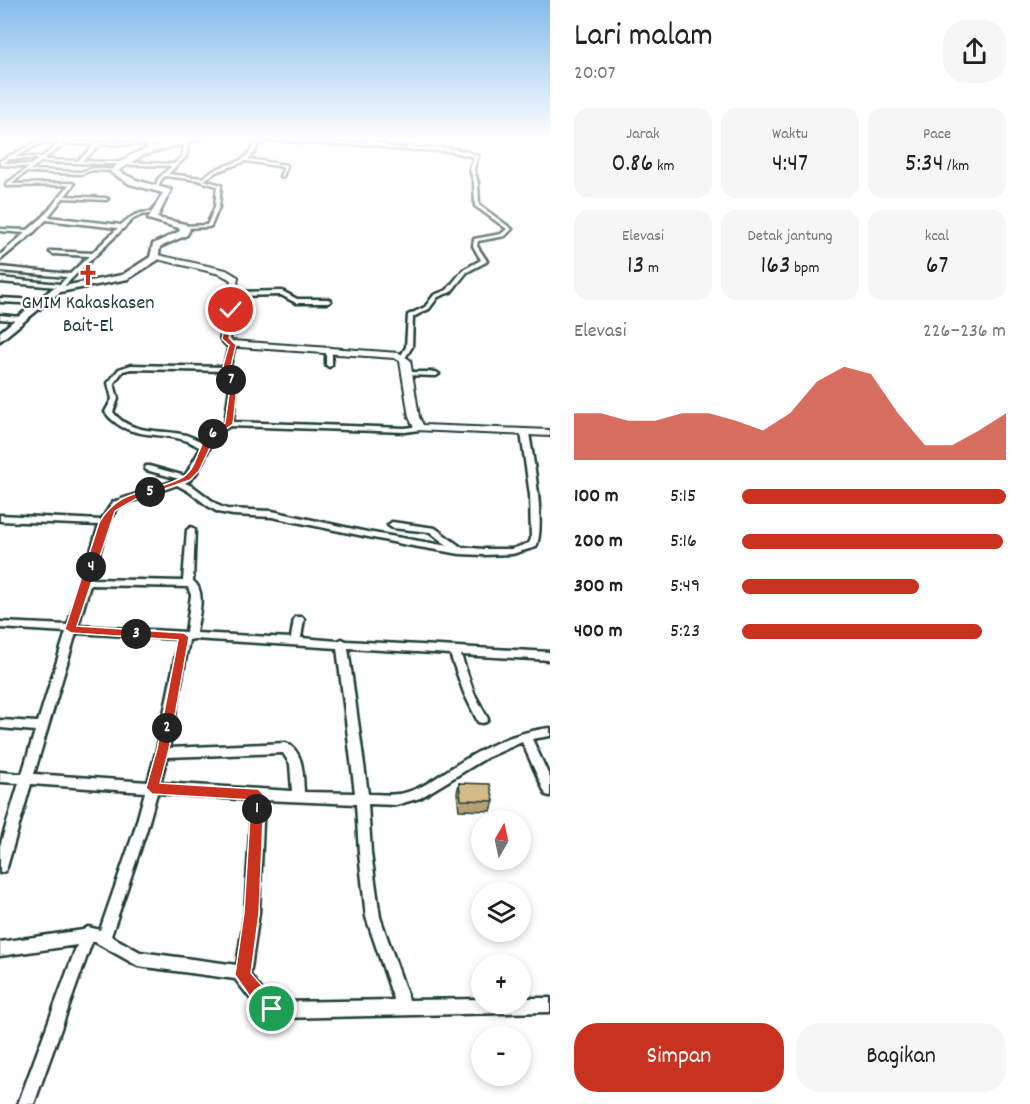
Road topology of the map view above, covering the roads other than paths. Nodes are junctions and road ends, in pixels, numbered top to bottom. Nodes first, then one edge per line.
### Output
1 (68, 191) edge
2 (160, 191) edge
3 (218, 191) edge
4 (476, 191) edge
5 (106, 199) dead end
6 (62, 200) junction
7 (76, 202) dead end
8 (154, 213) junction
9 (45, 218) junction
10 (122, 227) junction
11 (184, 227) junction
12 (0, 230) edge
13 (31, 232) junction
14 (53, 252) dead end
15 (93, 255) junction
16 (160, 256) junction
17 (0, 258) edge
18 (0, 269) edge
19 (72, 276) junction
20 (0, 280) edge
21 (59, 288) junction
22 (233, 294) junction
23 (0, 300) edge
24 (328, 301) dead end
25 (40, 302) junction
26 (210, 310) dead end
27 (231, 310) junction
28 (0, 317) edge
29 (21, 319) junction
30 (0, 338) edge
31 (232, 345) junction
32 (328, 350) junction
33 (403, 357) junction
34 (329, 365) dead end
35 (228, 369) junction
36 (407, 374) junction
37 (436, 374) dead end
38 (229, 424) junction
39 (419, 428) junction
40 (525, 433) junction
41 (550, 433) edge
42 (205, 447) junction
43 (149, 468) dead end
44 (183, 481) junction
45 (0, 518) edge
46 (104, 523) junction
47 (392, 525) dead end
48 (191, 530) dead end
49 (459, 551) junction
50 (86, 582) junction
51 (188, 583) junction
52 (299, 619) dead end
53 (0, 625) edge
54 (71, 629) junction
55 (187, 637) junction
56 (295, 641) junction
57 (342, 643) junction
58 (454, 650) junction
59 (550, 656) edge
60 (482, 719) dead end
61 (0, 724) edge
62 (42, 727) junction
63 (550, 732) edge
64 (525, 736) junction
65 (162, 753) junction
66 (0, 777) edge
67 (27, 779) junction
68 (152, 788) junction
69 (550, 791) edge
70 (258, 795) junction
71 (298, 796) junction
72 (362, 798) junction
73 (2, 851) edge
74 (0, 867) edge
75 (96, 936) junction
76 (0, 949) edge
77 (243, 975) junction
78 (550, 1005) edge
79 (404, 1007) junction
80 (26, 1104) edge

1 - 6 street
2 - 8 highway
3 - 11 street
4 - 33 street
5 - 6 street
6 - 7 street
6 - 9 street
8 - 10 street
8 - 11 highway
9 - 10 street
9 - 13 street
10 - 15 street
11 - 16 highway
12 - 13 street
13 - 17 street
14 - 15 street
15 - 19 street
16 - 21 highway
16 - 22 main road
18 - 19 street
19 - 21 street
20 - 21 street
21 - 25 highway
22 - 24 street
22 - 27 main road
23 - 25 street
25 - 29 highway
26 - 27 street
27 - 31 main road
28 - 29 street
29 - 30 highway
31 - 32 main road
31 - 35 street
32 - 33 main road
32 - 34 street
33 - 36 main road
35 - 38 street
35 - 42 street
36 - 37 street
36 - 39 main road
38 - 39 street
38 - 42 street
39 - 40 main road
40 - 41 main road
40 - 49 street
42 - 44 street
43 - 44 street
44 - 46 street
44 - 49 street
45 - 46 street
46 - 50 street
47 - 49 street
48 - 51 street
50 - 51 street
50 - 54 street
51 - 55 street
52 - 56 street
53 - 54 street
54 - 55 street
54 - 62 street
55 - 56 street
55 - 65 street
56 - 57 street
57 - 58 street
57 - 72 street
58 - 59 street
58 - 60 street
61 - 62 street
62 - 67 street
63 - 64 street
64 - 69 street
64 - 72 street
65 - 68 street
65 - 71 street
66 - 67 street
67 - 68 street
67 - 73 street
68 - 70 street
68 - 75 street
70 - 71 street
70 - 77 street
71 - 72 street
72 - 79 street
73 - 74 street
75 - 76 street
75 - 77 street
75 - 80 street
77 - 79 street
78 - 79 street

